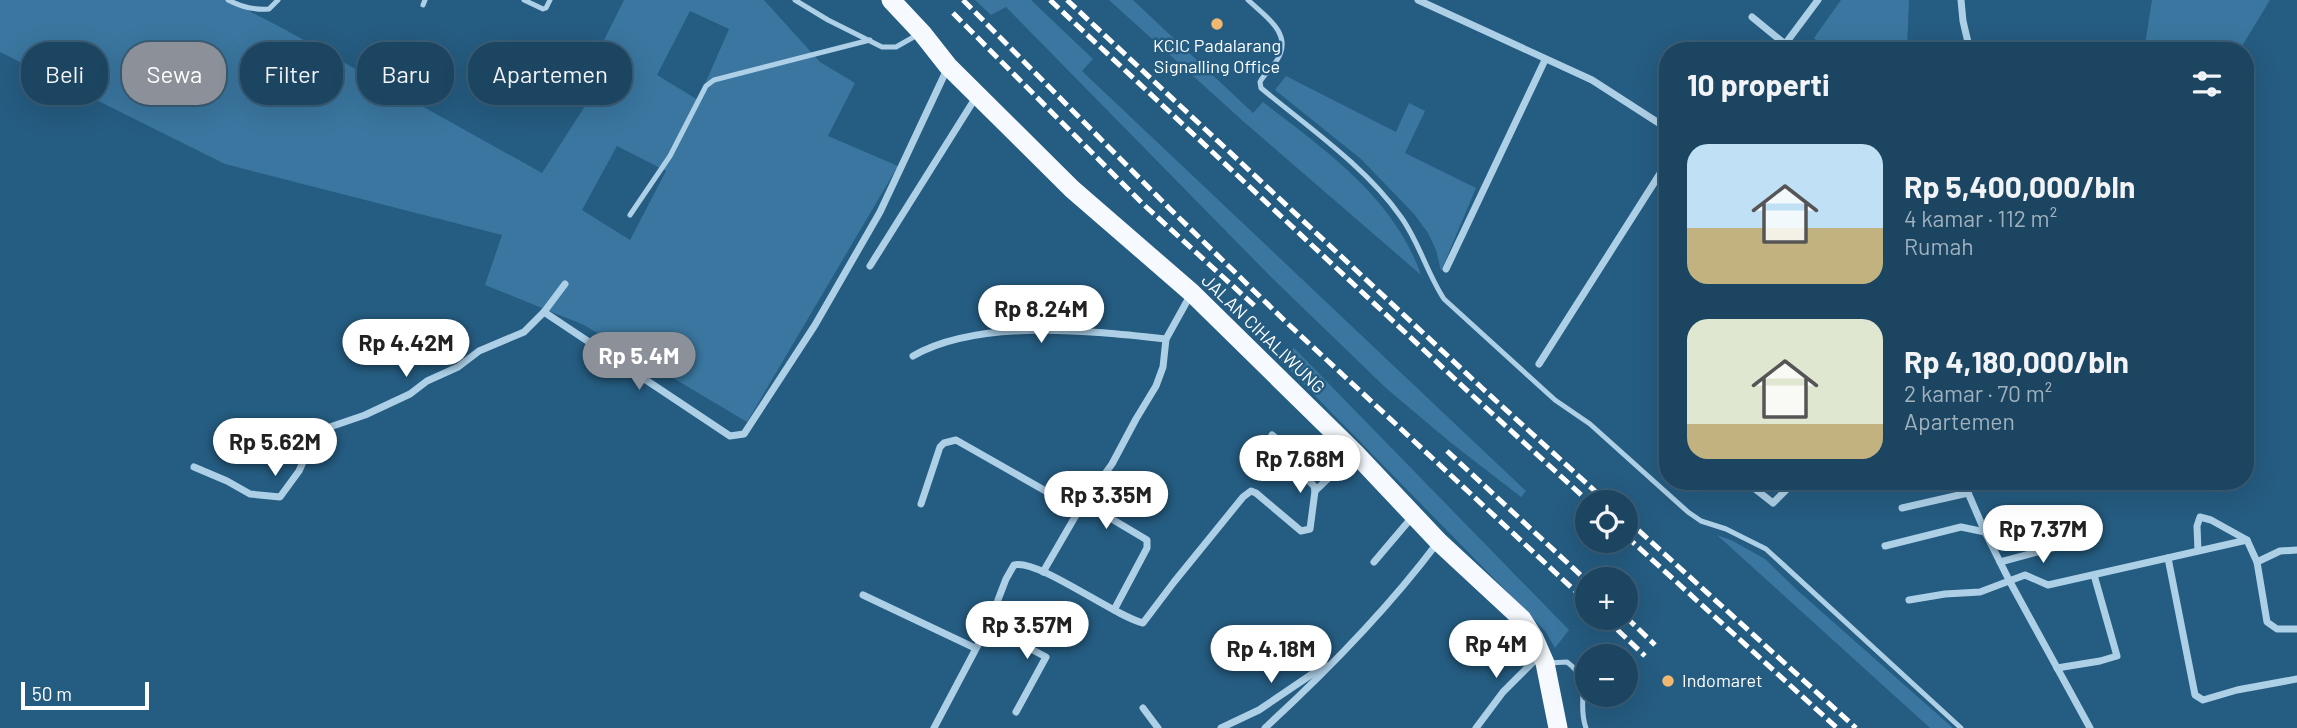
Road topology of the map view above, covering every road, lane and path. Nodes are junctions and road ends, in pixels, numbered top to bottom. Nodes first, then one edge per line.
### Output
1 (228, 0) edge
2 (278, 0) edge
3 (524, 0) edge
4 (550, 0) edge
5 (795, 0) edge
6 (891, 0) edge
7 (1248, 0) edge
8 (1418, 0) edge
9 (1818, 0) edge
10 (1961, 0) edge
11 (1752, 17) dead end
12 (922, 33) junction
13 (870, 40) junction
14 (1778, 42) edge
15 (1787, 42) edge
16 (1968, 42) edge
17 (1545, 60) junction
18 (948, 66) junction
19 (978, 93) junction
20 (1659, 123) edge
21 (1659, 174) edge
22 (630, 215) dead end
23 (870, 266) dead end
24 (1446, 268) dead end
25 (565, 284) dead end
26 (1192, 293) junction
27 (544, 312) junction
28 (1166, 339) junction
29 (913, 356) dead end
30 (1539, 363) dead end
31 (1272, 435) dead end
32 (1355, 453) junction
33 (194, 467) dead end
34 (1659, 486) edge
35 (1664, 490) edge
36 (1756, 490) edge
37 (1785, 490) edge
38 (1967, 490) edge
39 (1315, 491) junction
40 (1968, 494) junction
41 (1085, 502) junction
42 (921, 505) dead end
43 (1902, 508) dead end
44 (1079, 510) junction
45 (1413, 516) junction
46 (1985, 532) junction
47 (2247, 540) junction
48 (2079, 541) dead end
49 (1438, 542) junction
50 (1885, 547) dead end
51 (2297, 550) edge
52 (2198, 551) junction
53 (2168, 558) junction
54 (1374, 562) dead end
55 (2000, 562) junction
56 (2257, 562) junction
57 (1043, 572) junction
58 (2094, 575) junction
59 (2009, 580) junction
60 (863, 595) dead end
61 (1909, 600) dead end
62 (1114, 610) junction
63 (988, 626) junction
64 (2297, 629) edge
65 (975, 648) junction
66 (1543, 658) junction
67 (1331, 664) junction
68 (2056, 668) junction
69 (2297, 679) edge
70 (1143, 708) dead end
71 (1016, 712) dead end
72 (934, 728) edge
73 (1158, 728) edge
74 (1221, 728) edge
75 (1265, 728) edge
76 (1476, 728) edge
77 (1558, 728) edge
78 (1586, 728) edge
79 (1962, 728) edge
80 (2090, 728) edge

1 - 2 lane
3 - 4 lane
5 - 13 lane
6 - 12 highway, JALAN CIHALIWUNG
7 - 34 lane
8 - 17 street
9 - 15 street
10 - 16 street
11 - 14 street
12 - 13 lane
12 - 18 highway, JALAN CIHALIWUNG
13 - 22 lane
17 - 20 street
17 - 24 street
18 - 19 highway, JALAN CIHALIWUNG
18 - 27 street
19 - 23 street
19 - 26 highway, JALAN CIHALIWUNG
21 - 30 street
25 - 27 street
26 - 28 street
26 - 32 highway, JALAN CIHALIWUNG
27 - 33 street
28 - 29 street
28 - 41 street
31 - 39 street
32 - 39 street
32 - 45 highway, JALAN CIHALIWUNG
35 - 79 lane
36 - 37 street
38 - 40 street
39 - 62 street
40 - 43 street
40 - 46 street
41 - 44 street
41 - 62 street
42 - 44 street
44 - 57 street
45 - 49 highway, JALAN CIHALIWUNG
45 - 54 street
46 - 50 street
46 - 55 street
47 - 52 street
47 - 52 street
47 - 56 street
48 - 55 street
49 - 66 highway, JALAN CIHALIWUNG
49 - 67 street
51 - 56 street
52 - 53 street
53 - 58 street
53 - 69 street
55 - 59 street
56 - 64 street
57 - 62 street
57 - 63 street
58 - 59 street
58 - 68 street
59 - 61 street
59 - 68 street
60 - 65 street
63 - 65 street
63 - 71 street
65 - 72 street
66 - 76 street
66 - 77 highway, JALAN CIHALIWUNG
66 - 78 lane
67 - 74 street
67 - 75 street
68 - 80 street
70 - 73 street

